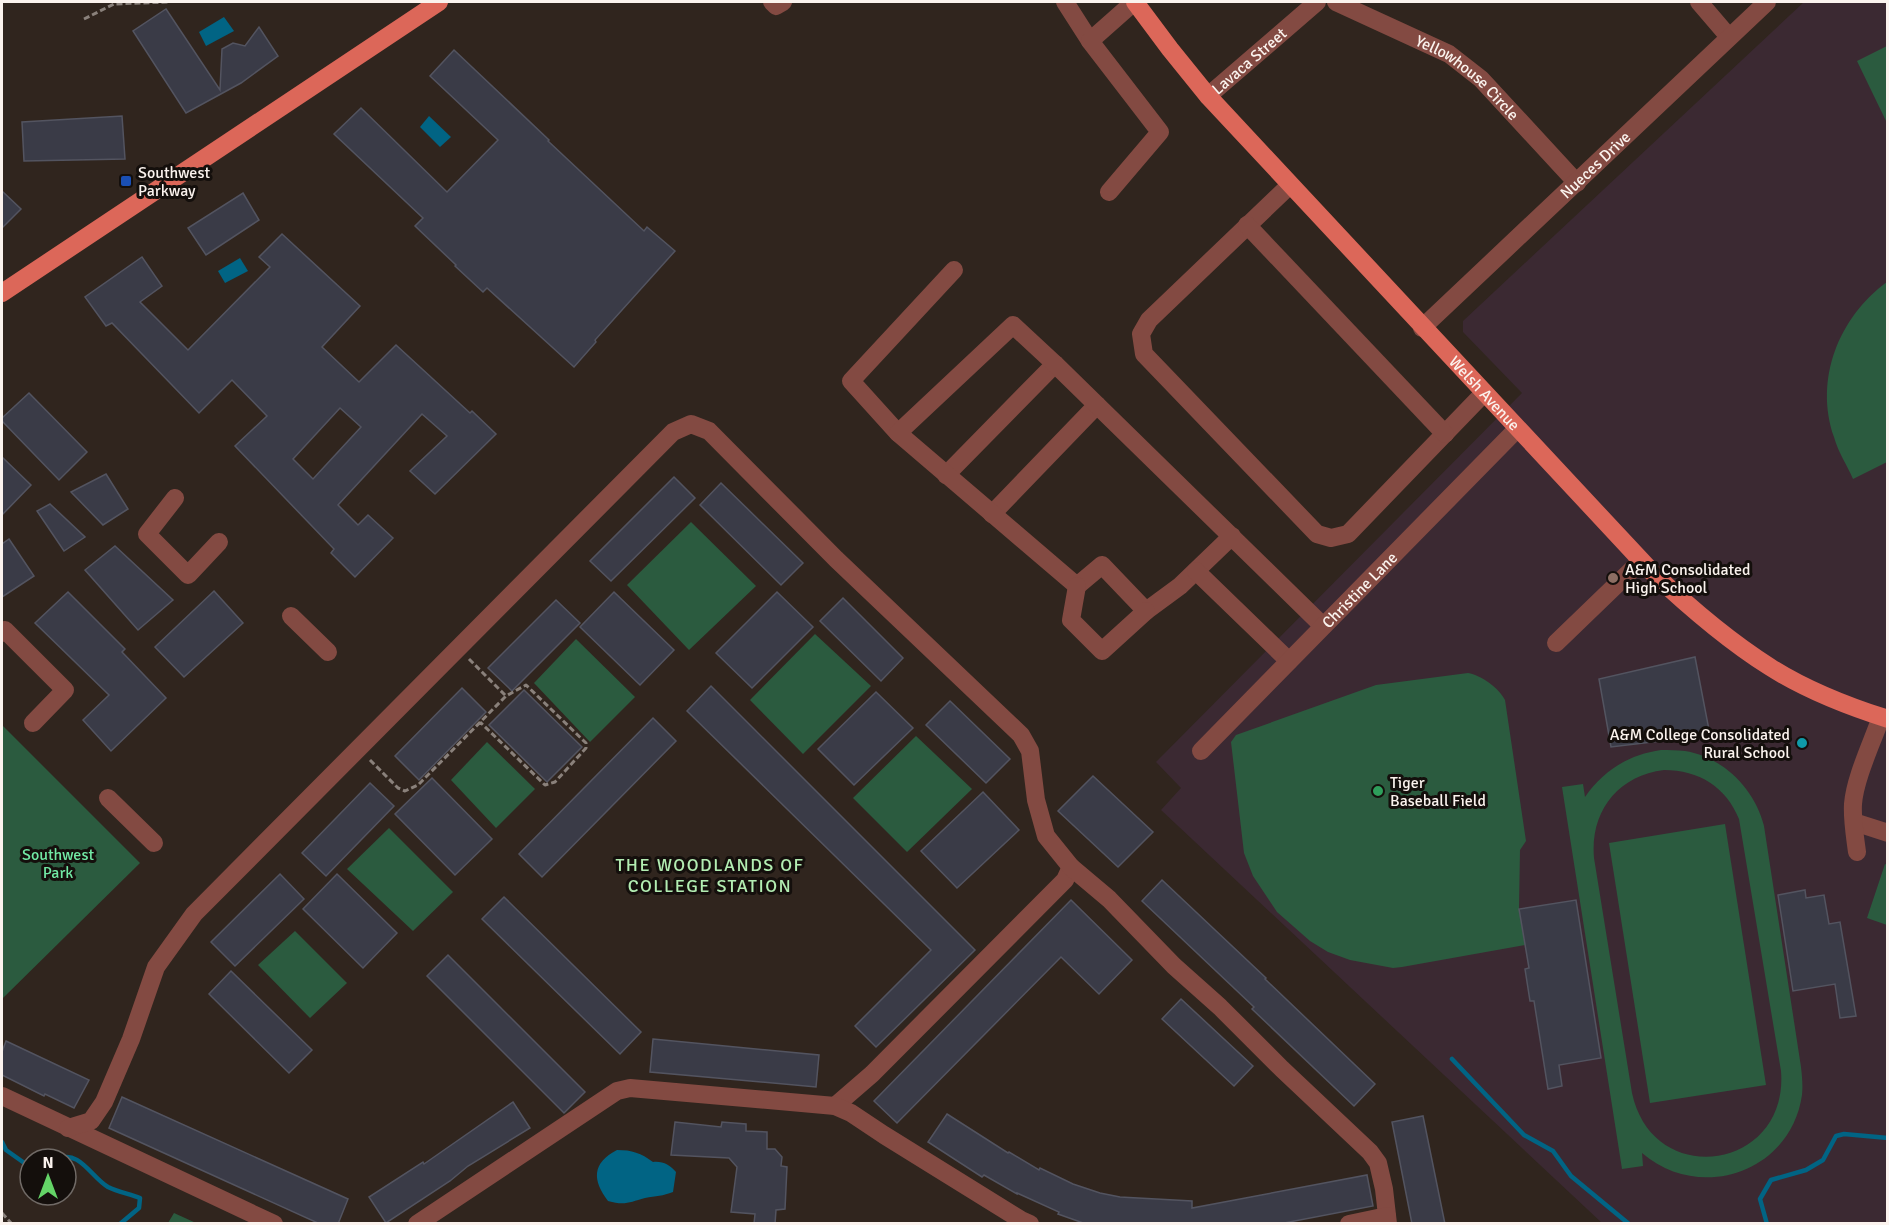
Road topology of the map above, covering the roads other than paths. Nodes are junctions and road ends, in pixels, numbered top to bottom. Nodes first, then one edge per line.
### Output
1 (439, 2) edge
2 (772, 2) edge
3 (783, 2) edge
4 (1065, 2) edge
5 (1135, 2) edge
6 (1317, 2) edge
7 (1336, 2) edge
8 (1699, 2) edge
9 (1767, 2) edge
10 (1729, 37) junction
11 (1090, 41) junction
12 (1208, 96) junction
13 (1577, 183) junction
14 (1290, 185) junction
15 (1109, 192) dead end
16 (1247, 225) junction
17 (954, 270) dead end
18 (2, 293) edge
19 (1422, 328) junction
20 (1055, 364) junction
21 (1484, 393) junction
22 (1097, 405) junction
23 (1517, 429) junction
24 (898, 433) junction
25 (1445, 434) junction
26 (946, 475) junction
27 (175, 498) dead end
28 (992, 514) junction
29 (1232, 536) junction
30 (219, 542) dead end
31 (1641, 561) junction
32 (1196, 571) junction
33 (1077, 586) junction
34 (1146, 611) junction
35 (291, 616) dead end
36 (1323, 626) junction
37 (2, 633) edge
38 (1556, 643) dead end
39 (328, 652) dead end
40 (1289, 661) junction
41 (1884, 718) edge
42 (33, 723) dead end
43 (1201, 751) dead end
44 (108, 798) dead end
45 (1854, 822) junction
46 (1887, 833) edge
47 (154, 843) dead end
48 (1857, 852) dead end
49 (1071, 867) junction
50 (2, 1096) edge
51 (835, 1107) junction
52 (68, 1128) junction
53 (1387, 1220) edge
54 (273, 1224) edge
55 (417, 1224) edge
56 (1030, 1224) edge
57 (1349, 1224) edge

1 - 18 main road
2 - 3 street
4 - 11 street
5 - 11 street
5 - 12 main road, Welsh Avenue
6 - 12 street, Lavaca Street
7 - 13 street, Yellowhouse Circle
8 - 10 street
9 - 10 street, Nueces Drive
10 - 13 street, Nueces Drive
11 - 15 street
12 - 14 main road, Welsh Avenue
13 - 19 street, Nueces Drive
14 - 16 street
14 - 19 main road, Welsh Avenue
16 - 25 street
16 - 25 street
17 - 24 street
19 - 21 main road, Welsh Avenue
20 - 22 street
20 - 24 street
20 - 26 street
21 - 23 main road, Welsh Avenue
21 - 25 street
22 - 28 street
22 - 29 street
23 - 31 main road, Welsh Avenue
23 - 36 street, Christine Lane
24 - 26 street
26 - 28 street
27 - 30 street
28 - 33 street
29 - 32 street
29 - 36 street
31 - 38 street
31 - 41 main road, Welsh Avenue
32 - 34 street
32 - 40 street
33 - 34 street
33 - 34 street
35 - 39 street
36 - 40 street, Christine Lane
37 - 42 street
40 - 43 street, Christine Lane
41 - 45 street
44 - 47 street
45 - 46 street
45 - 48 street
49 - 51 street
49 - 52 street
49 - 53 street
50 - 52 street
51 - 55 street
51 - 56 street
52 - 54 street
53 - 57 street

